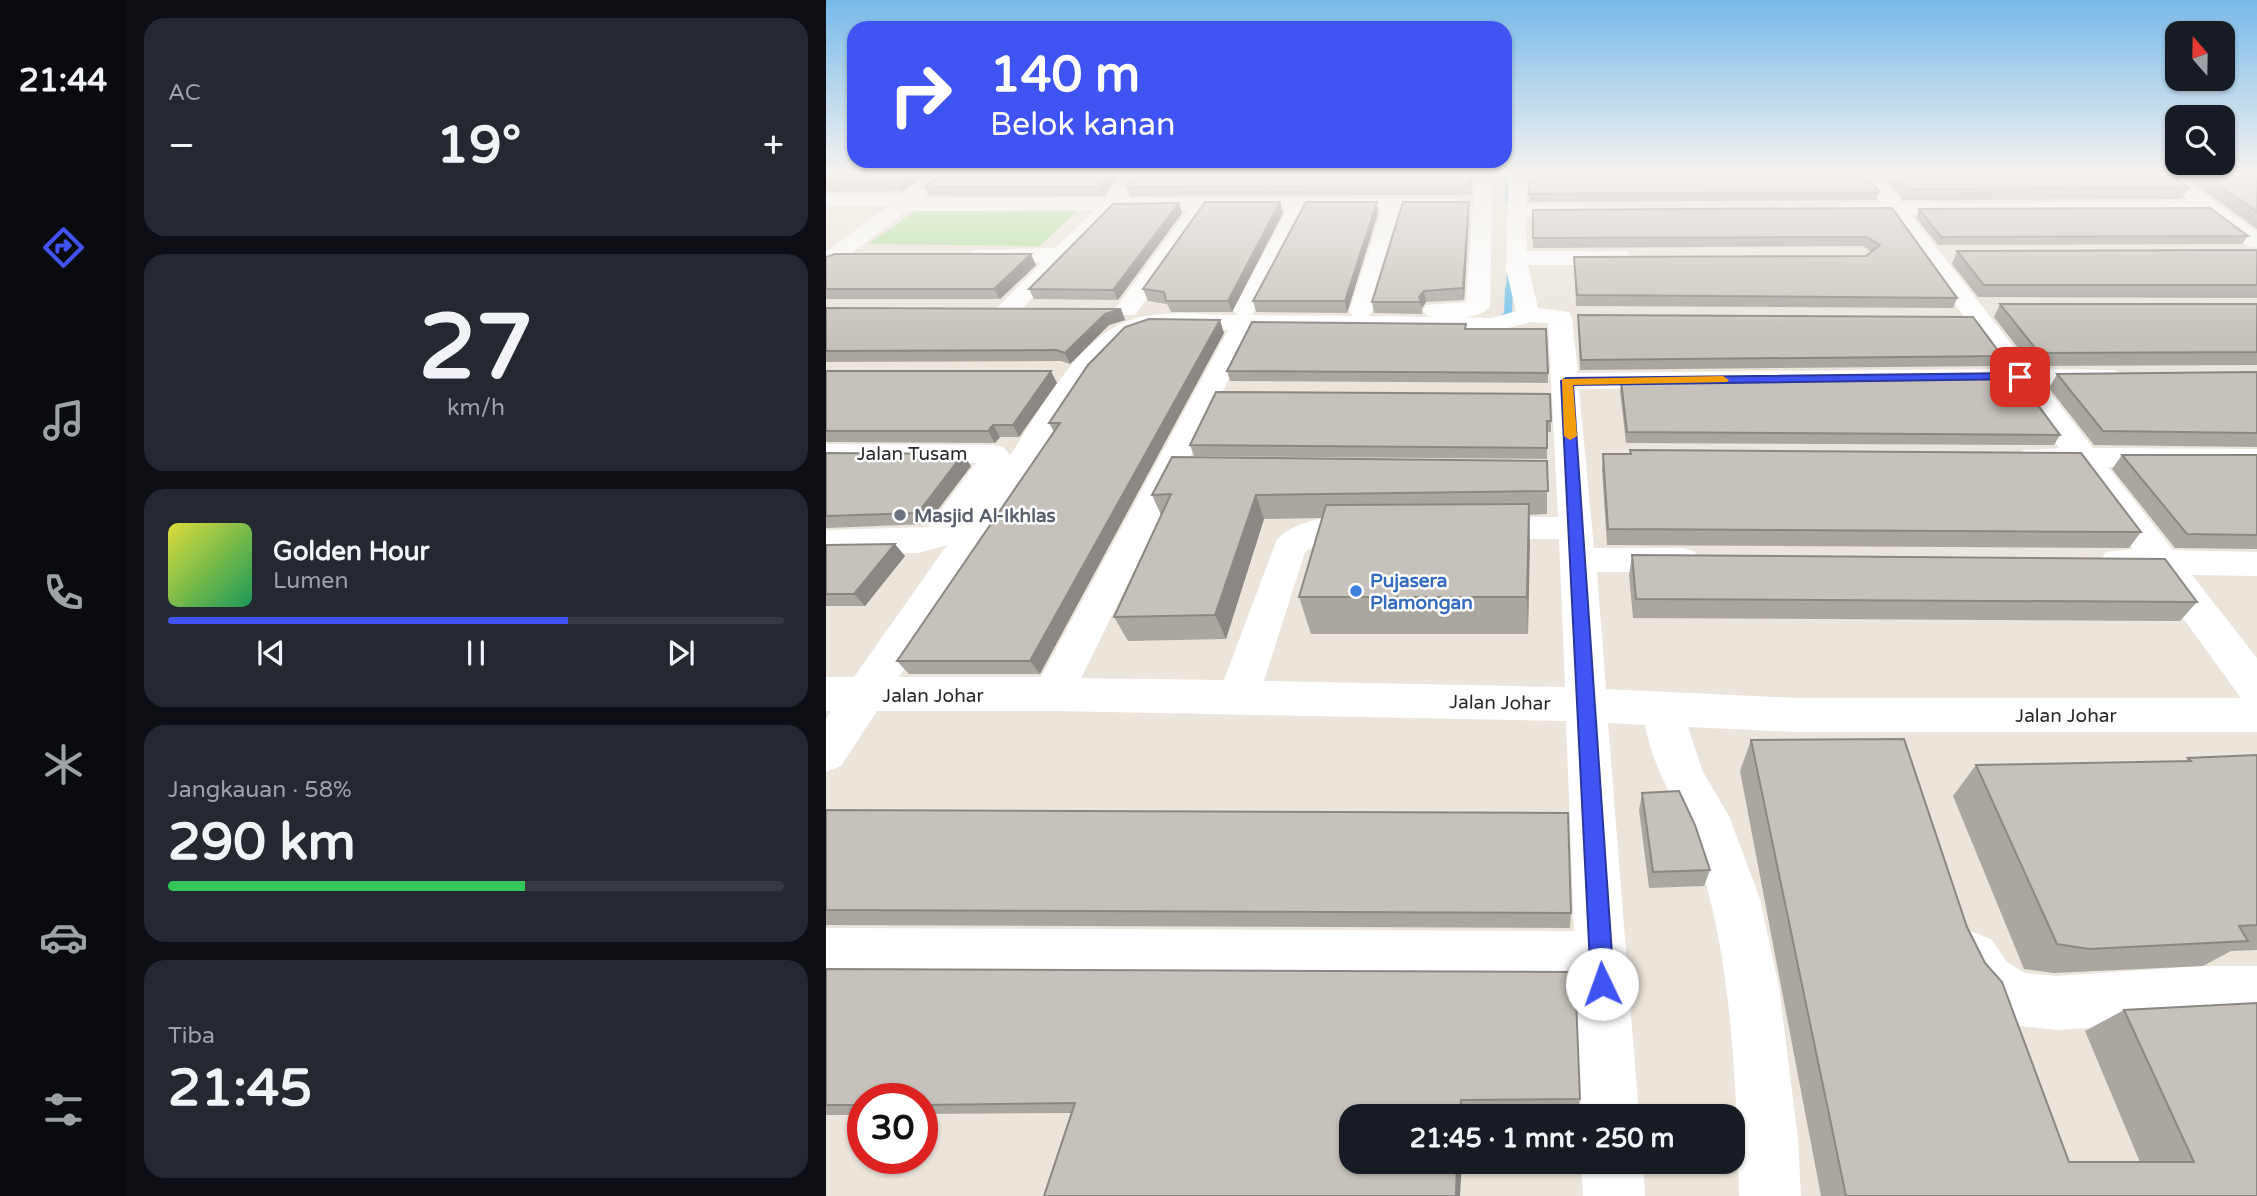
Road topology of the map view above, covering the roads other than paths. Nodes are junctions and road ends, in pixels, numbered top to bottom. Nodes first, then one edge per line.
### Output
1 (878, 228) edge
2 (1087, 228) edge
3 (1185, 228) edge
4 (1288, 228) edge
5 (1386, 228) edge
6 (1483, 228) edge
7 (1516, 228) edge
8 (1915, 228) edge
9 (2237, 228) edge
10 (2257, 242) edge
11 (829, 252) edge
12 (2231, 253) edge
13 (2257, 253) edge
14 (965, 255) edge
15 (1060, 255) junction
16 (1517, 258) junction
17 (1646, 258) edge
18 (979, 310) edge
19 (1007, 310) junction
20 (1047, 310) edge
21 (1100, 310) edge
22 (1126, 310) junction
23 (1361, 311) junction
24 (1245, 316) junction
25 (1559, 316) junction
26 (2132, 376) edge
27 (2020, 377) junction
28 (1558, 390) junction
29 (826, 453) edge
30 (2003, 457) edge
31 (2082, 457) junction
32 (2257, 457) edge
33 (978, 507) junction
34 (1396, 528) edge
35 (1451, 528) edge
36 (826, 542) edge
37 (1576, 544) junction
38 (1713, 560) edge
39 (2090, 561) edge
40 (2160, 562) junction
41 (2257, 564) edge
42 (2257, 688) edge
43 (1053, 694) junction
44 (1239, 698) junction
45 (1663, 707) junction
46 (1891, 715) junction
47 (2257, 715) edge
48 (842, 716) edge
49 (1585, 719) junction
50 (1906, 761) edge
51 (1955, 913) edge
52 (826, 954) edge
53 (1601, 957) junction
54 (2257, 993) edge
55 (1609, 1104) edge
56 (1613, 1174) edge
57 (1614, 1196) edge
58 (1770, 1196) edge

1 - 11 street
2 - 15 street
3 - 22 street
4 - 24 street
5 - 23 street
6 - 23 street
7 - 16 street
8 - 27 street
9 - 10 street
12 - 13 street
14 - 15 street
15 - 19 street
16 - 17 street
16 - 25 street
18 - 19 street
19 - 20 street
21 - 22 street
22 - 24 street
23 - 24 street
24 - 25 street
24 - 33 street
24 - 43 street
25 - 28 street
26 - 27 street
27 - 28 street
27 - 31 street
28 - 37 street
29 - 33 street, Jalan Tusam
30 - 31 street
31 - 32 street
31 - 40 street
33 - 36 street
33 - 48 street
34 - 44 street
35 - 37 street
37 - 38 street
37 - 49 street
39 - 40 street
40 - 41 street
40 - 42 street
43 - 44 street, Jalan Johar
43 - 48 street, Jalan Johar
44 - 49 street, Jalan Johar
45 - 46 street, Jalan Johar
45 - 49 street, Jalan Johar
45 - 58 street
46 - 47 street, Jalan Johar
46 - 50 street
49 - 53 street
51 - 54 street
52 - 53 street
53 - 55 street
56 - 57 street

